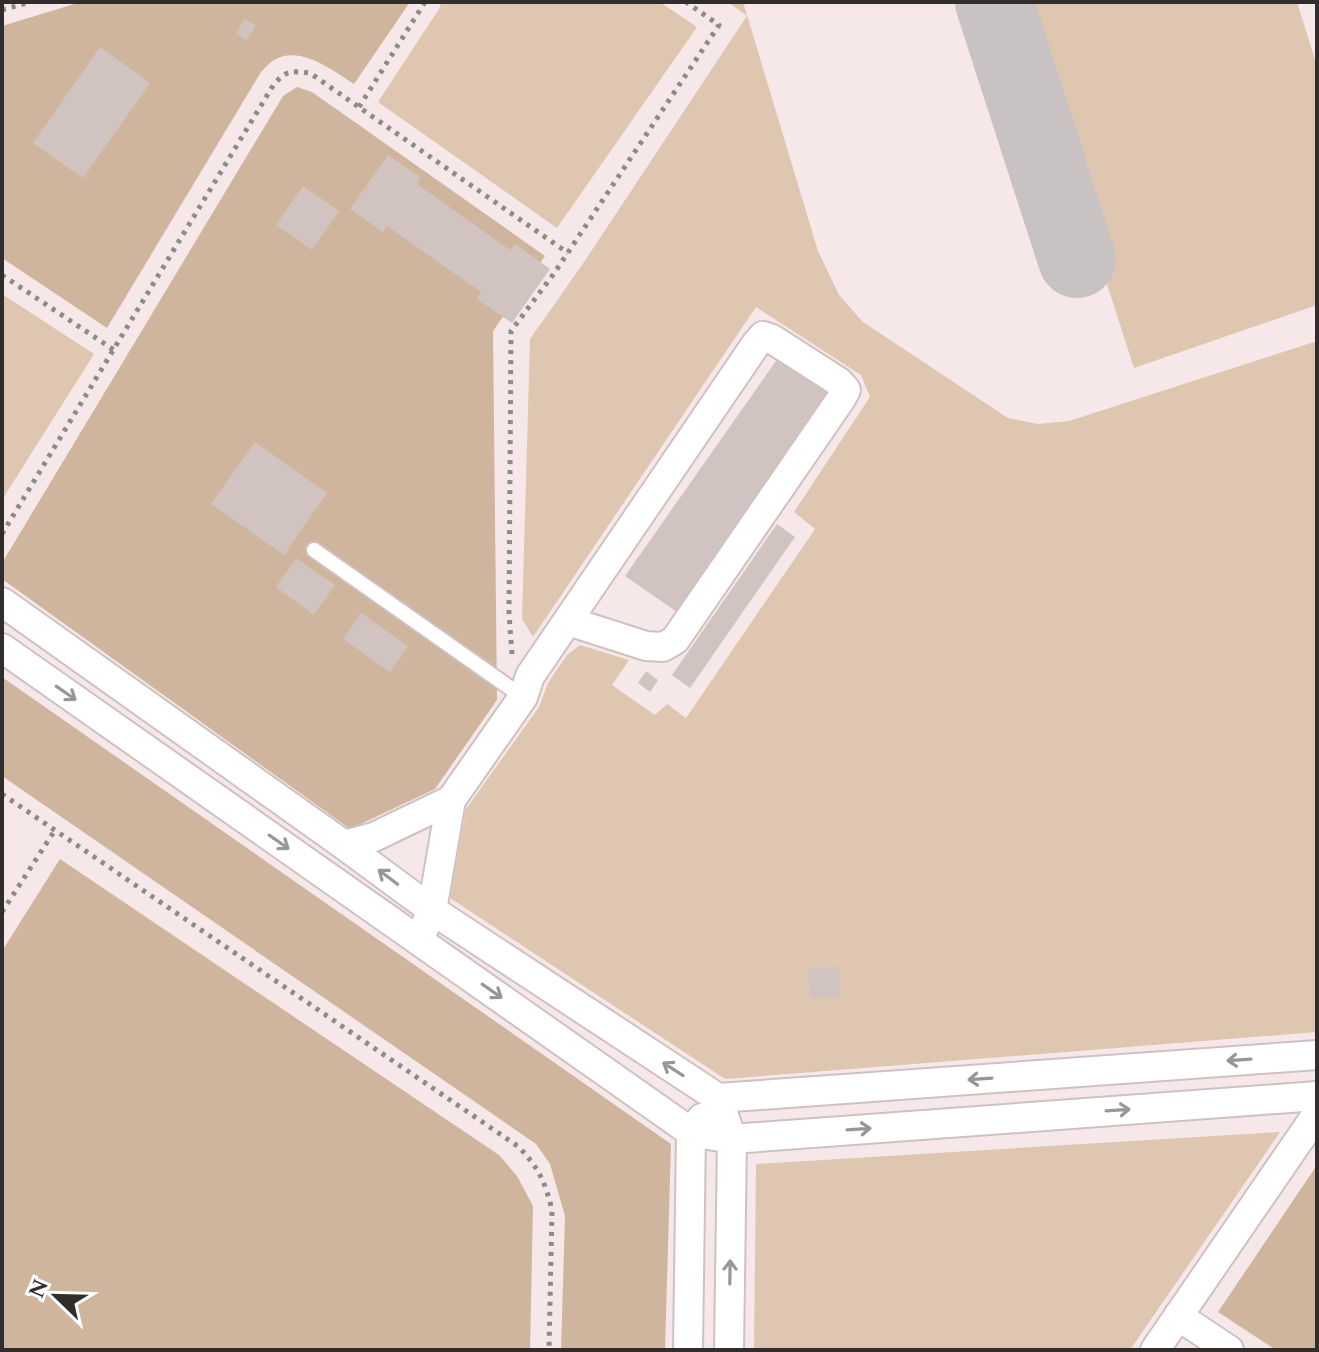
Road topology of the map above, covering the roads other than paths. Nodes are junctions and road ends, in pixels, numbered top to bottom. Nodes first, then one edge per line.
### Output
1 (314, 550) dead end
2 (2, 602) edge
3 (568, 621) junction
4 (2, 648) edge
5 (526, 687) junction
6 (451, 800) junction
7 (344, 845) junction
8 (432, 910) junction
9 (419, 940) junction
10 (1317, 1055) edge
11 (1317, 1096) edge
12 (718, 1098) junction
13 (1317, 1114) edge
14 (691, 1132) junction
15 (732, 1139) junction
16 (1178, 1316) junction
17 (688, 1350) edge
18 (729, 1350) edge
19 (1155, 1350) edge
20 (1229, 1350) edge

1 - 5 lane
2 - 7 street
3 - 3 street
3 - 5 street
4 -> 9 street
5 - 6 street
6 - 7 street
6 - 8 street
8 -> 7 street
8 - 9 street
12 -> 8 street
9 -> 14 street
10 -> 12 street
15 -> 11 street
12 - 14 street
12 - 15 street
13 - 16 street
14 - 15 street
14 - 17 street
18 -> 15 street
16 - 19 street
16 - 20 street

